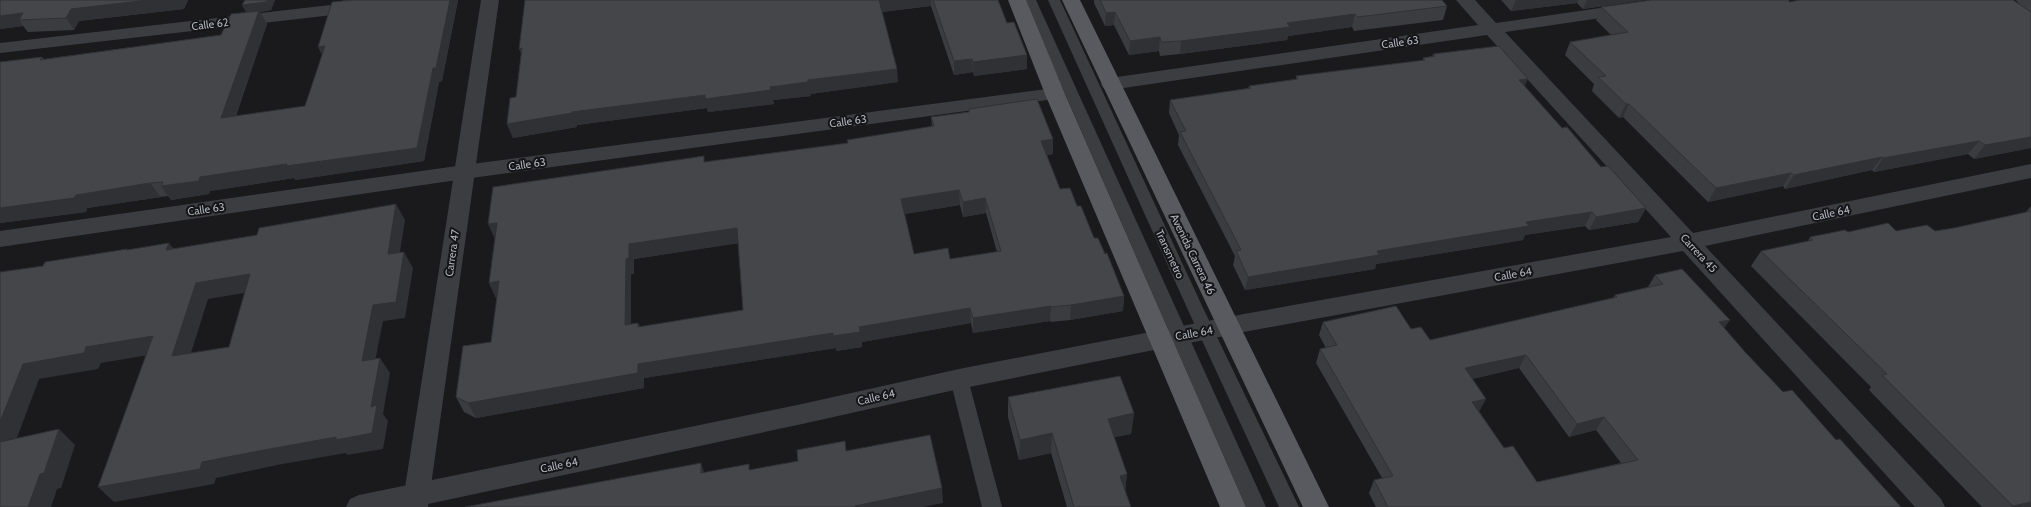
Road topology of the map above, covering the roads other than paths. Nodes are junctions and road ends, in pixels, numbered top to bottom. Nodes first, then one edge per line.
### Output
1 (420, 0) edge
2 (490, 0) edge
3 (1017, 0) edge
4 (1030, 0) edge
5 (1054, 0) edge
6 (1071, 0) edge
7 (1465, 0) edge
8 (2010, 0) edge
9 (2025, 0) edge
10 (1644, 7) edge
11 (2031, 8) edge
12 (2031, 13) edge
13 (1492, 29) junction
14 (0, 48) edge
15 (1110, 84) junction
16 (1055, 94) junction
17 (2031, 171) edge
18 (464, 172) junction
19 (0, 239) edge
20 (1688, 242) junction
21 (1217, 329) junction
22 (1171, 337) junction
23 (959, 379) junction
24 (416, 501) edge
25 (359, 507) edge
26 (992, 507) edge
27 (1233, 507) edge
28 (1256, 507) edge
29 (1289, 507) edge
30 (1316, 507) edge
31 (1932, 507) edge

1 - 14 street, Calle 62
2 - 18 street, Carrera 47
3 - 16 main road
4 - 22 lane
5 - 21 lane, Transmetro
6 - 15 main road, Avenida Carrera 46
7 - 13 street, Carrera 45
8 - 12 street
9 - 11 street
10 - 13 street, Calle 63
13 - 15 street, Calle 63
13 - 20 street, Carrera 45
15 - 21 main road, Avenida Carrera 46
16 - 18 street, Calle 63
16 - 22 main road
17 - 20 street, Calle 64
18 - 19 street, Calle 63
18 - 24 street, Carrera 47
20 - 21 street, Calle 64
20 - 31 street, Carrera 45
21 - 22 street, Calle 64
21 - 29 lane, Transmetro
21 - 30 main road, Avenida Carrera 46
22 - 23 street, Calle 64
22 - 27 main road
22 - 28 lane
23 - 24 street, Calle 64
23 - 26 lane
24 - 25 street, Calle 64

